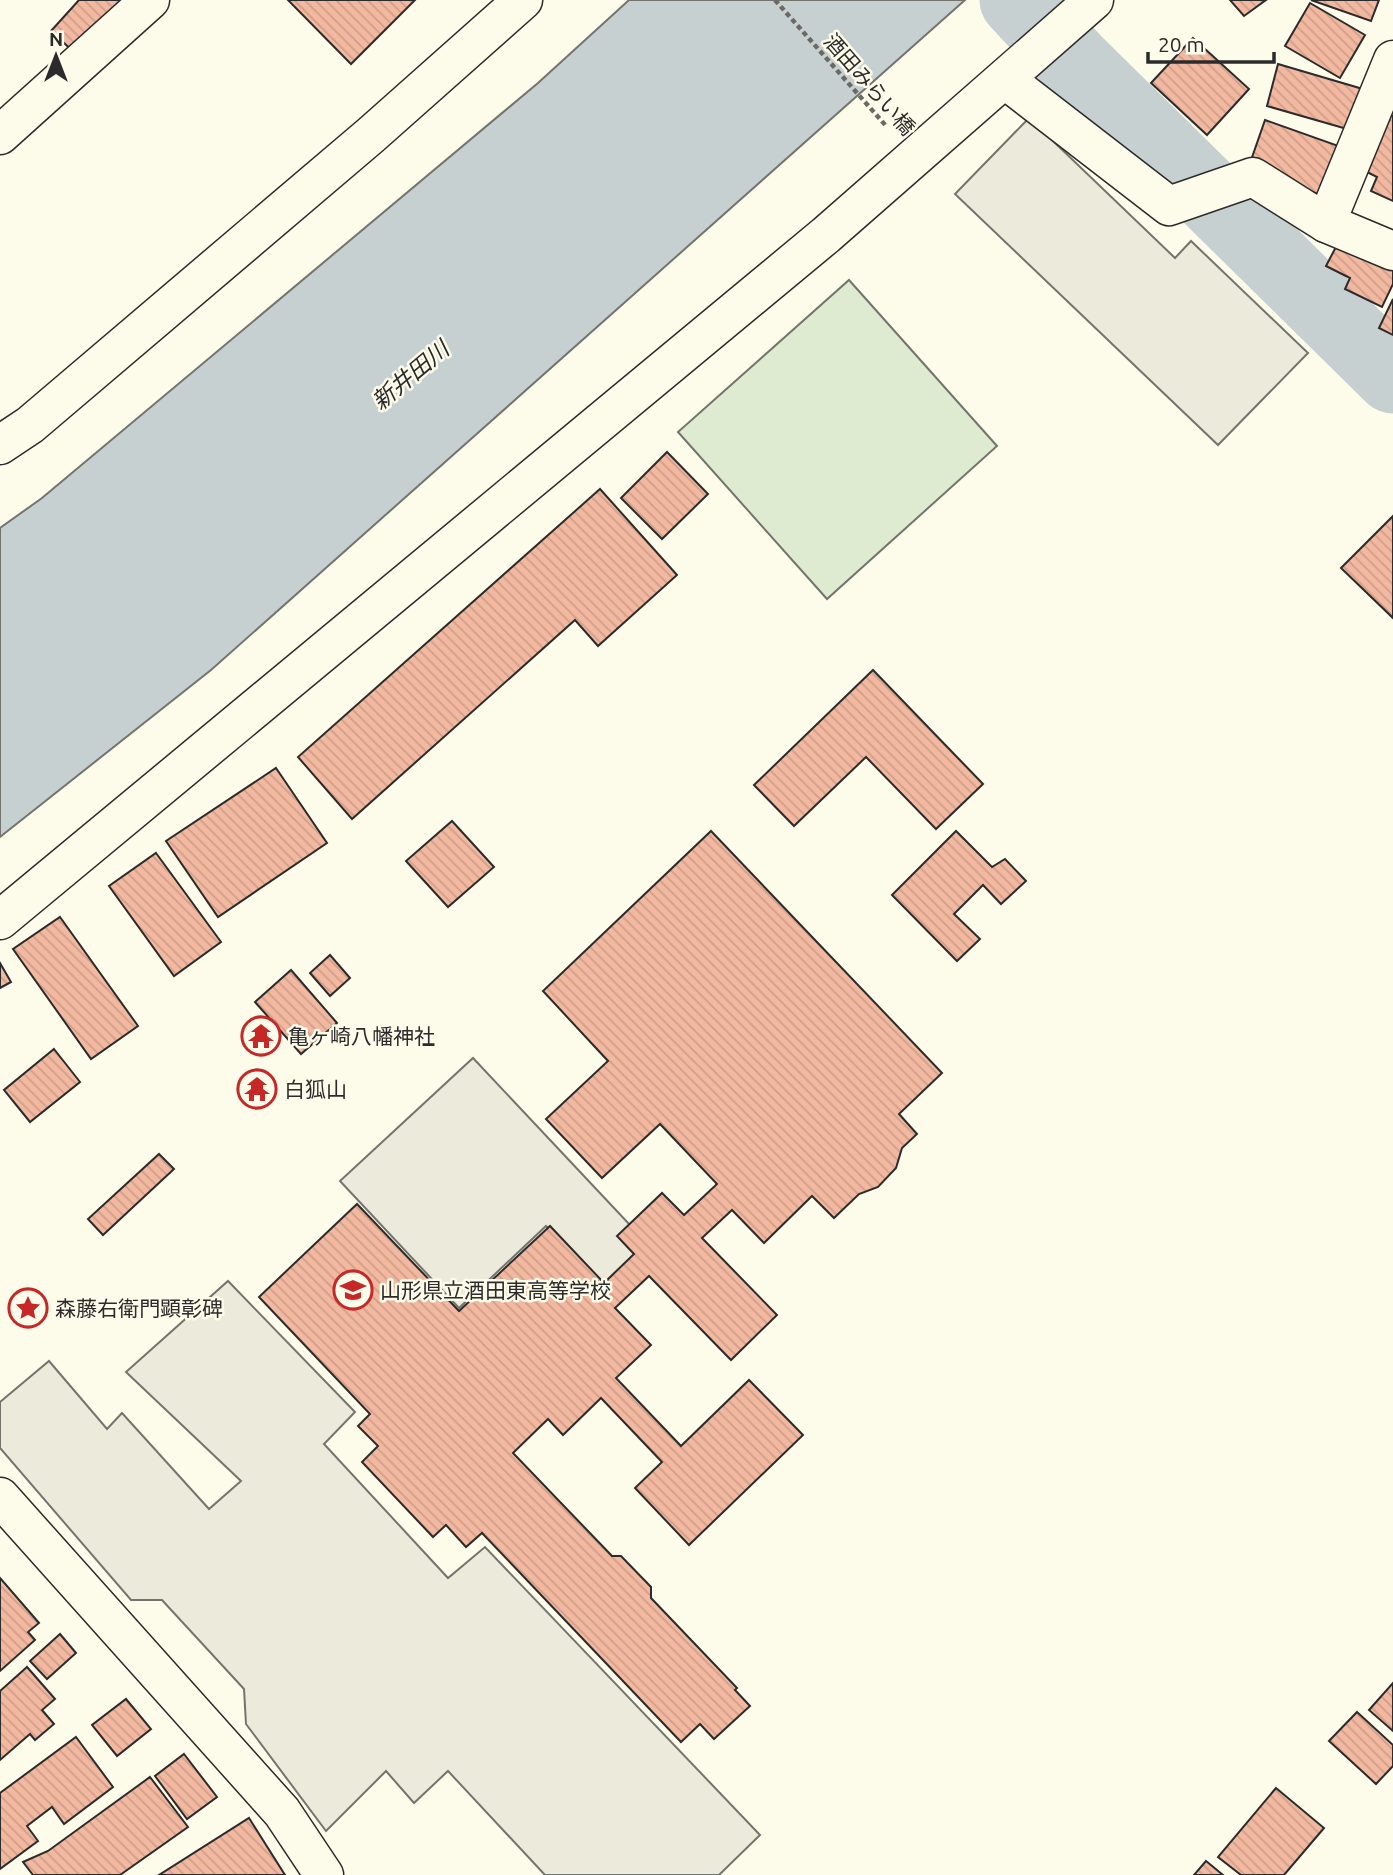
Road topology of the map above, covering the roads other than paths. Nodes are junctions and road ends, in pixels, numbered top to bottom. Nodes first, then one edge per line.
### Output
1 (150, 0) edge
2 (523, 0) edge
3 (1094, 0) edge
4 (1393, 60) edge
5 (1006, 80) junction
6 (0, 135) edge
7 (1326, 222) junction
8 (1393, 251) edge
9 (0, 446) edge
10 (0, 920) edge
11 (0, 1497) edge
12 (324, 1875) edge

1 - 6 street
2 - 9 street
3 - 5 street
4 - 7 street
5 - 7 street
5 - 10 street
7 - 8 street
11 - 12 street

